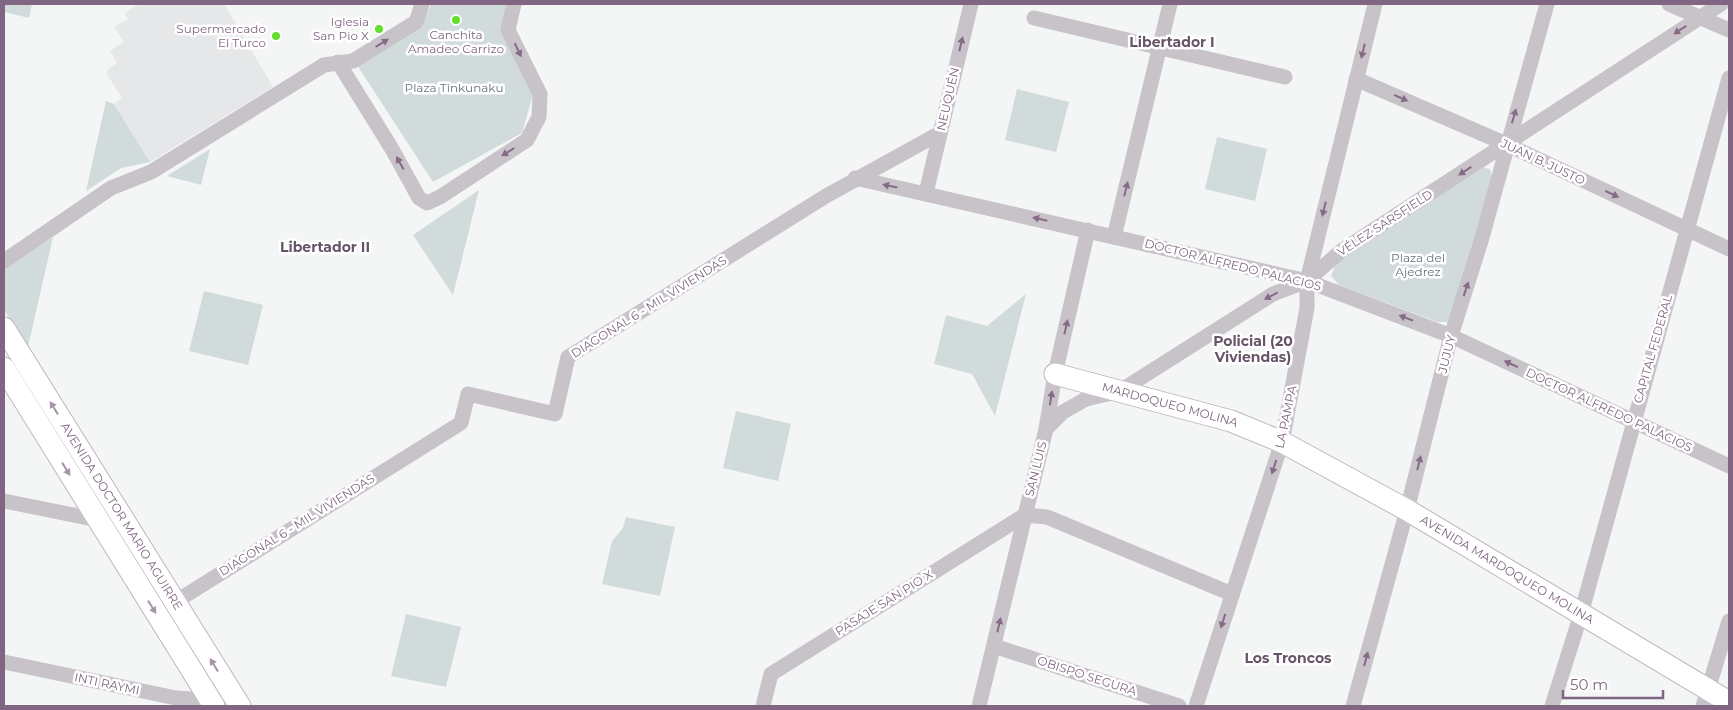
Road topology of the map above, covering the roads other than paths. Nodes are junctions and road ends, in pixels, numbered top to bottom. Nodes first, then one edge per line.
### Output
1 (422, 4) edge
2 (514, 4) edge
3 (971, 4) edge
4 (1170, 4) edge
5 (1374, 4) edge
6 (1546, 4) edge
7 (1669, 4) edge
8 (1721, 4) edge
9 (1700, 17) junction
10 (1034, 18) dead end
11 (1729, 30) edge
12 (1160, 47) junction
13 (338, 62) junction
14 (1285, 77) dead end
15 (1729, 78) edge
16 (1356, 79) junction
17 (940, 133) junction
18 (1506, 144) junction
19 (855, 178) junction
20 (926, 194) junction
21 (1687, 229) junction
22 (1088, 230) junction
23 (1114, 237) junction
24 (1729, 249) edge
25 (4, 261) edge
26 (1307, 281) junction
27 (4, 328) edge
28 (1451, 336) junction
29 (4, 368) edge
30 (1055, 374) junction
31 (1120, 391) junction
32 (1633, 421) junction
33 (1046, 429) junction
34 (1282, 442) junction
35 (1729, 466) edge
36 (4, 501) edge
37 (1407, 510) junction
38 (1025, 515) junction
39 (98, 520) junction
40 (1232, 594) junction
41 (175, 602) junction
42 (1581, 614) junction
43 (1729, 621) edge
44 (994, 646) junction
45 (4, 662) edge
46 (1706, 698) edge
47 (1729, 702) edge
48 (212, 703) edge
49 (240, 706) edge
50 (763, 706) edge
51 (979, 706) edge
52 (1180, 706) edge
53 (1196, 706) edge
54 (1353, 706) edge
55 (1552, 706) edge

13 -> 1 street
2 -> 13 street
17 -> 3 street, NEUQUÉN
4 - 12 street
5 -> 16 street, LA PAMPA
18 -> 6 street, JUJUY
7 - 9 street
8 - 9 street, VÉLEZ SARSFIELD
9 - 11 street
9 -> 18 street, VÉLEZ SARSFIELD
10 - 12 street
12 - 14 street
23 -> 12 street
13 - 25 street
15 - 21 street, CAPITAL FEDERAL
16 -> 18 street, JUAN B. JUSTO
16 -> 26 street, LA PAMPA
17 - 19 street, DIAGONAL 6 - MIL VIVIENDAS
17 - 20 street, NEUQUÉN
18 -> 21 street, JUAN B. JUSTO
18 -> 26 street, VÉLEZ SARSFIELD
28 -> 18 street, JUJUY
20 -> 19 street, DOCTOR ALFREDO PALACIOS
19 - 41 street, DIAGONAL 6 - MIL VIVIENDAS
22 -> 20 street, DOCTOR ALFREDO PALACIOS
21 - 24 street, JUAN B. JUSTO
21 - 32 street, CAPITAL FEDERAL
22 - 23 street, DOCTOR ALFREDO PALACIOS
30 -> 22 street, SAN LUIS
23 - 26 street, DOCTOR ALFREDO PALACIOS
28 -> 26 street, DOCTOR ALFREDO PALACIOS
26 -> 31 street, VÉLEZ SARSFIELD
26 - 34 street, LA PAMPA
41 -> 27 main road, AVENIDA DOCTOR MARIO AGUIRRE
32 -> 28 street, DOCTOR ALFREDO PALACIOS
37 -> 28 street, JUJUY
29 -> 39 main road, AVENIDA DOCTOR MARIO AGUIRRE
30 - 31 main road, MARDOQUEO MOLINA
33 -> 30 street, SAN LUIS
31 - 33 street, VÉLEZ SARSFIELD
31 - 34 main road, MARDOQUEO MOLINA
32 - 35 street, DOCTOR ALFREDO PALACIOS
32 - 42 street, CAPITAL FEDERAL
33 - 38 street, SAN LUIS
34 - 37 main road, AVENIDA MARDOQUEO MOLINA
34 -> 40 street, LA PAMPA
36 - 39 street
37 - 42 main road, AVENIDA MARDOQUEO MOLINA
54 -> 37 street, JUJUY
38 - 40 street
44 -> 38 street, SAN LUIS
38 - 50 street, PASAJE SAN PIO X
39 -> 48 main road, AVENIDA DOCTOR MARIO AGUIRRE
40 -> 53 street, LA PAMPA
49 -> 41 main road, AVENIDA DOCTOR MARIO AGUIRRE
42 - 46 main road, AVENIDA MARDOQUEO MOLINA
42 - 55 street, CAPITAL FEDERAL
43 - 46 street
44 - 51 street, SAN LUIS
44 - 52 street, OBISPO SEGURA
45 - 48 street, INTI RAYMI
46 - 47 main road, AVENIDA MARDOQUEO MOLINA

